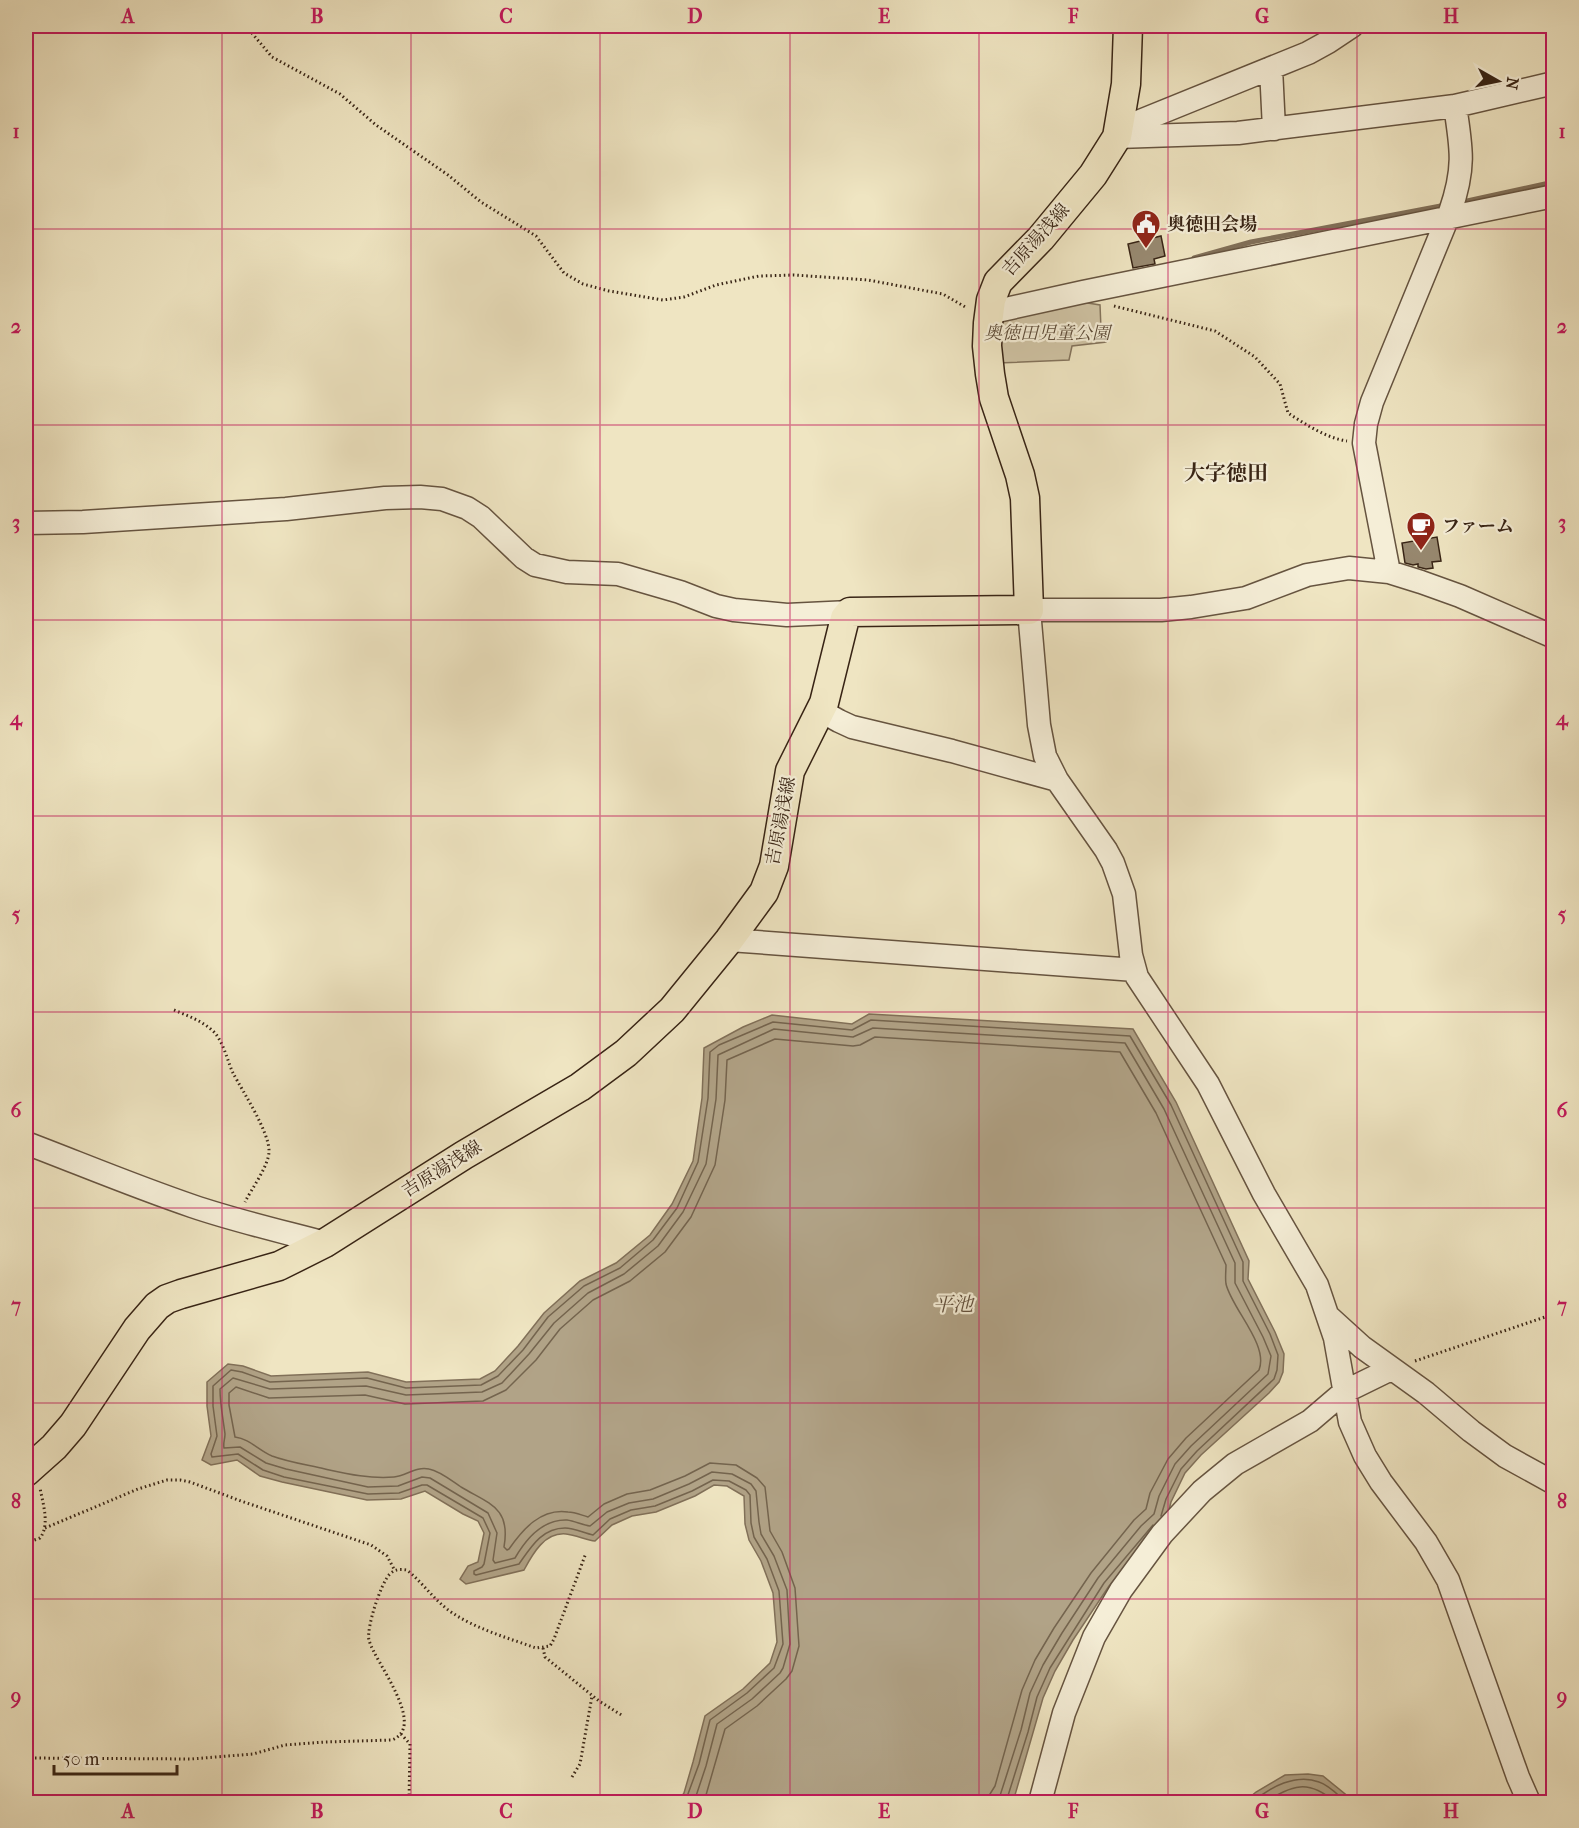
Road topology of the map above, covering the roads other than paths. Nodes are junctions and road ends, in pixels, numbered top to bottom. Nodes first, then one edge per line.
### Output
1 (1128, 26) edge
2 (1352, 26) edge
3 (1271, 68) junction
4 (1554, 83) edge
5 (1455, 106) junction
6 (1274, 129) junction
7 (1118, 133) junction
8 (1554, 196) edge
9 (1448, 218) junction
10 (988, 318) junction
11 (26, 523) edge
12 (1389, 572) junction
13 (1029, 610) junction
14 (850, 612) junction
15 (1554, 637) edge
16 (821, 711) junction
17 (1057, 780) junction
18 (729, 940) junction
19 (1135, 970) junction
20 (26, 1143) edge
21 (325, 1243) junction
22 (1329, 1317) junction
23 (1391, 1369) junction
24 (1344, 1392) junction
25 (29, 1469) edge
26 (1554, 1483) edge
27 (1040, 1803) edge
28 (1529, 1803) edge

1 - 7 main road, 吉原湯浅線
2 - 3 street
3 - 6 street
3 - 7 street
4 - 5 street
5 - 6 street
5 - 9 street
6 - 7 street
7 - 10 main road, 吉原湯浅線
8 - 9 street
9 - 10 street
9 - 12 street
10 - 13 main road, 吉原湯浅線
11 - 14 street
12 - 13 street
12 - 15 street
13 - 14 main road
13 - 17 street
14 - 16 main road, 吉原湯浅線
16 - 17 street
16 - 18 main road, 吉原湯浅線
17 - 19 street
18 - 19 street
18 - 21 main road, 吉原湯浅線
19 - 22 street
20 - 21 street
21 - 25 main road, 吉原湯浅線
22 - 23 street
22 - 24 street
23 - 24 street
23 - 26 street
24 - 27 street
24 - 28 street

